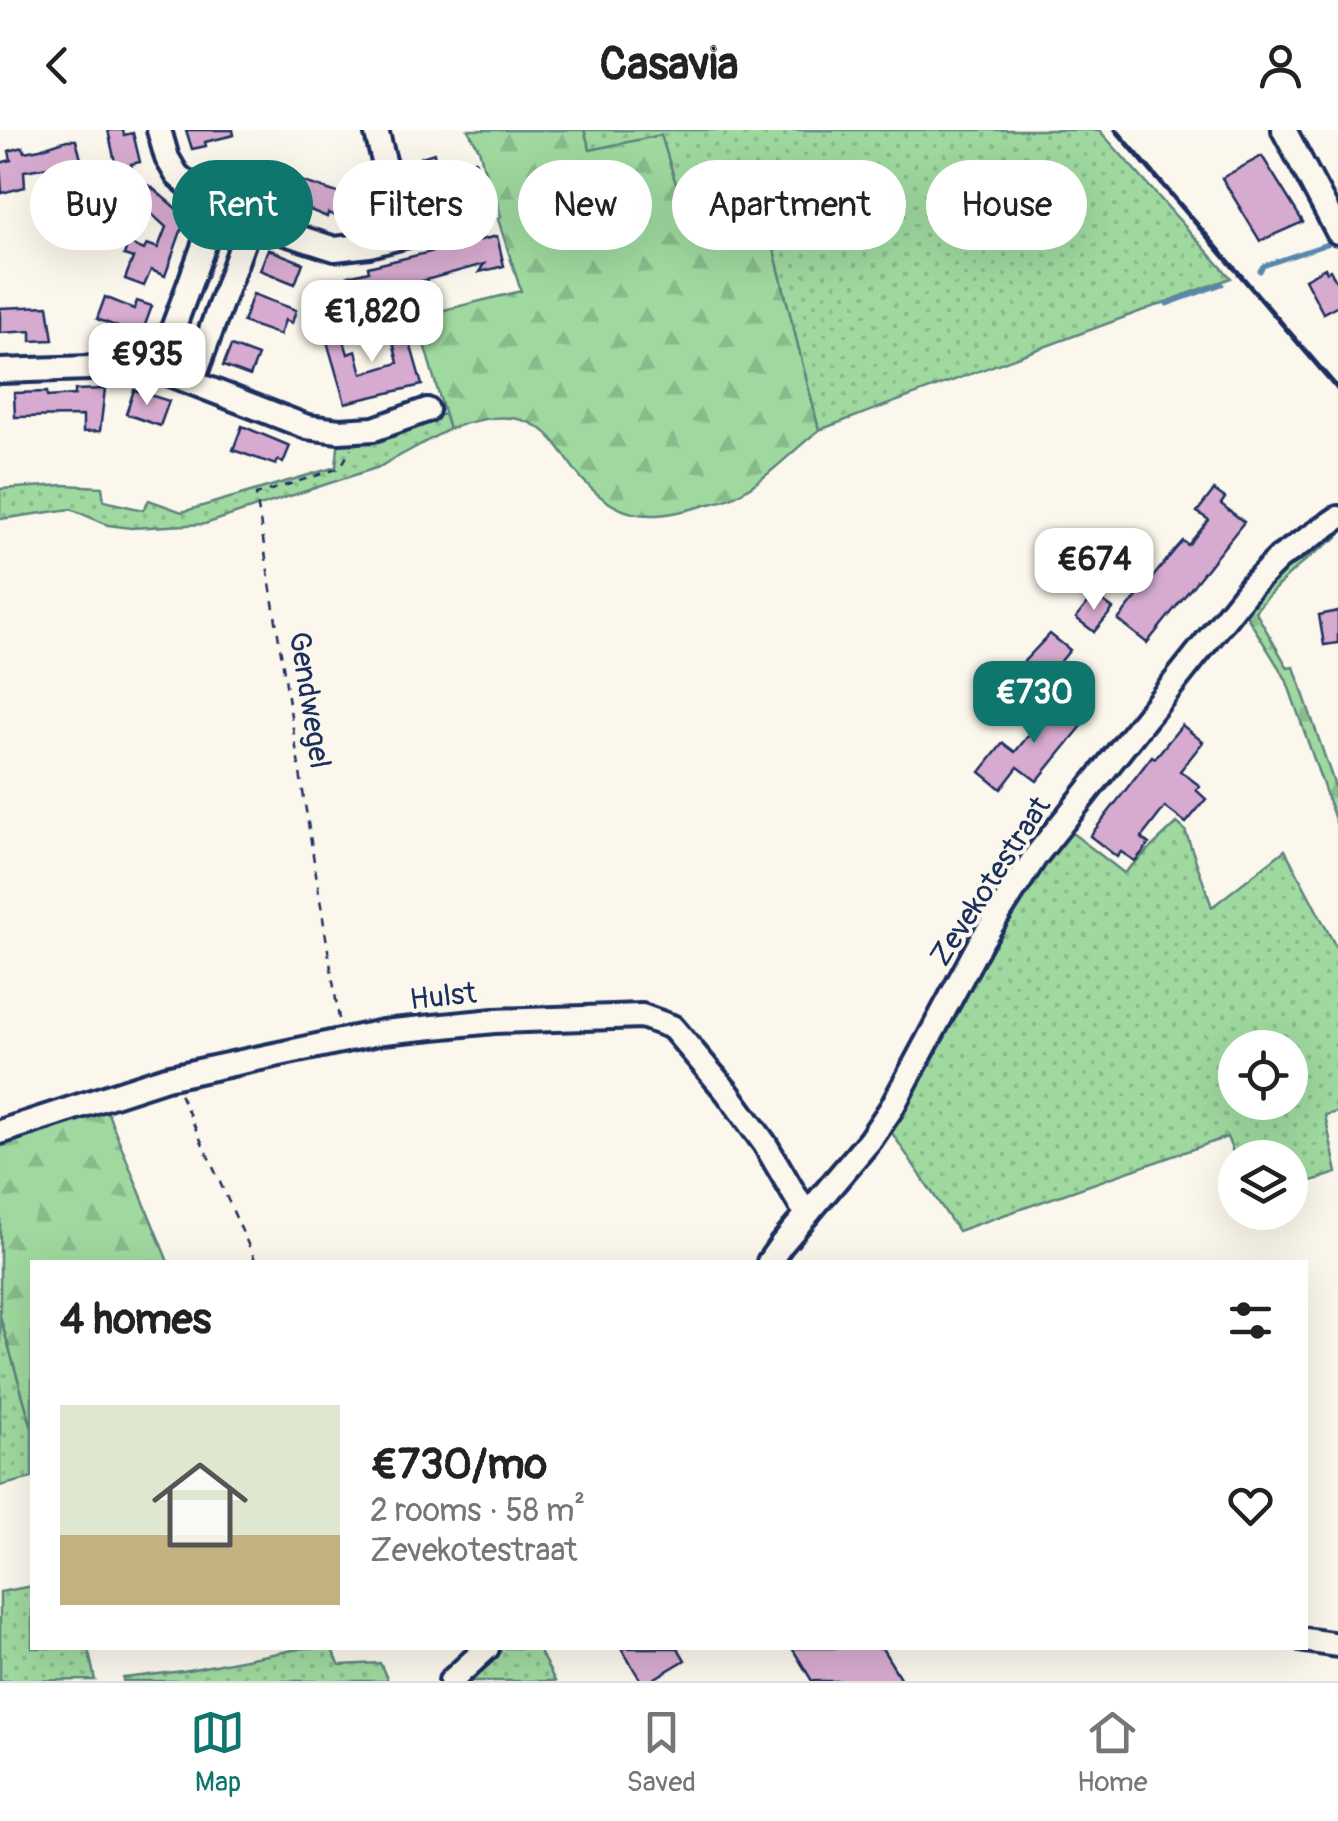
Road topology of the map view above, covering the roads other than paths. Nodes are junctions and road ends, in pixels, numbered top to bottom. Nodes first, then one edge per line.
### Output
1 (160, 130) edge
2 (376, 130) edge
3 (1284, 130) edge
4 (384, 160) edge
5 (172, 167) edge
6 (1338, 232) edge
7 (202, 250) edge
8 (240, 250) edge
9 (158, 369) junction
10 (0, 370) edge
11 (192, 382) junction
12 (427, 410) dead end
13 (1338, 518) edge
14 (0, 1132) edge
15 (809, 1212) junction
16 (771, 1260) edge
17 (1308, 1640) edge
18 (1338, 1644) edge
19 (485, 1650) edge
20 (451, 1681) edge

1 - 5 street
2 - 4 street
3 - 6 street
7 - 9 street
8 - 11 street
9 - 10 street
9 - 11 street
11 - 12 street
13 - 15 street, Zevekotestraat
14 - 15 street, Hulst
15 - 16 street, Zevekotestraat
17 - 18 street
19 - 20 street

